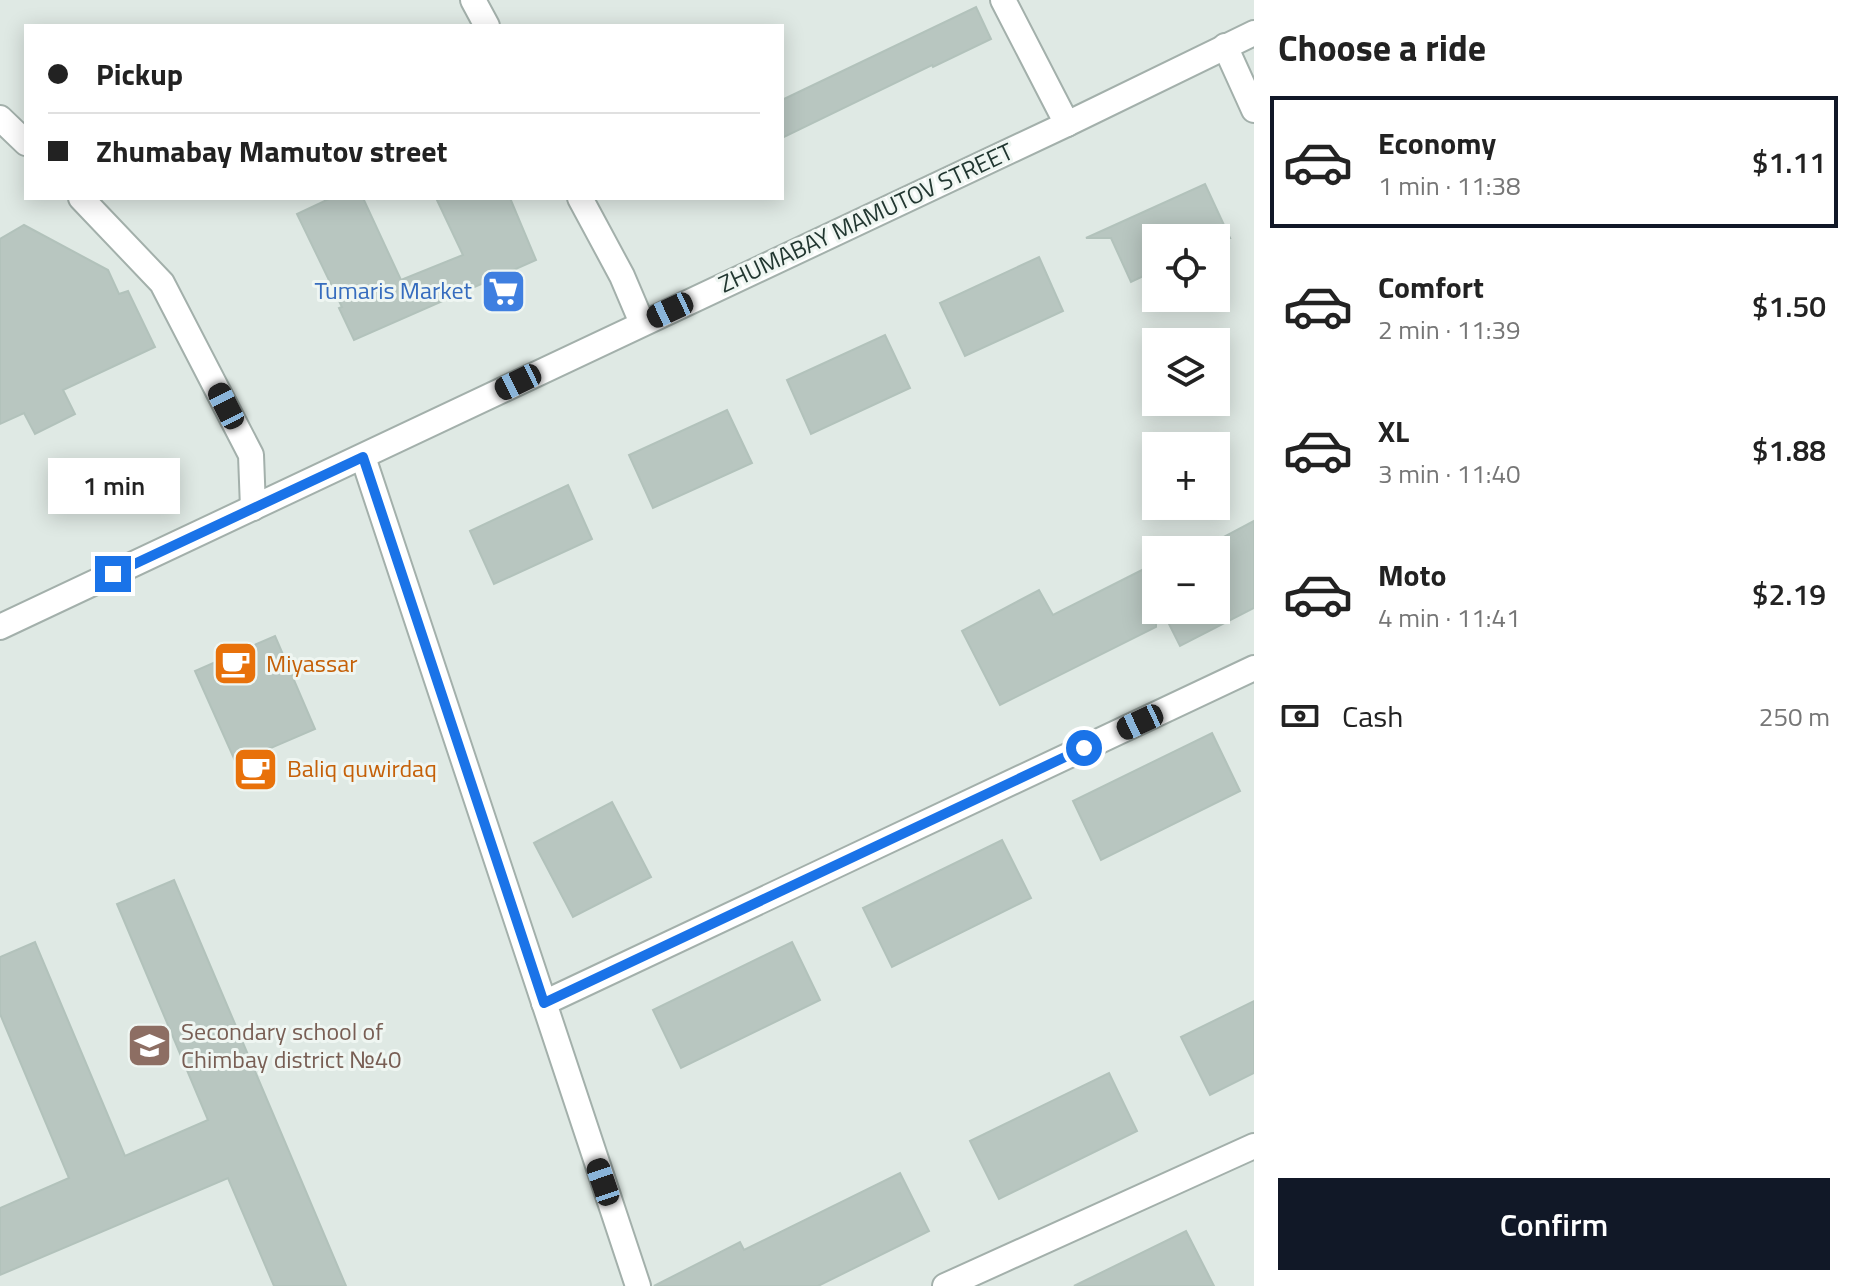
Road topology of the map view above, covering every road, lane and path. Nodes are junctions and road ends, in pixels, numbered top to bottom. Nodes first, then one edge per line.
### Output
1 (473, 0) edge
2 (1003, 0) edge
3 (486, 24) edge
4 (1254, 33) edge
5 (1225, 46) junction
6 (1254, 110) edge
7 (0, 118) edge
8 (1067, 124) junction
9 (24, 141) edge
10 (83, 200) edge
11 (581, 200) edge
12 (642, 323) junction
13 (363, 457) junction
14 (253, 508) junction
15 (0, 627) edge
16 (1254, 668) edge
17 (544, 1003) junction
18 (1254, 1146) edge
19 (638, 1286) edge
20 (945, 1286) edge

1 - 3 street
2 - 8 street
4 - 5 street, ZHUMABAY MAMUTOV STREET
5 - 6 street
5 - 8 street, ZHUMABAY MAMUTOV STREET
7 - 9 street
8 - 12 street, ZHUMABAY MAMUTOV STREET
10 - 14 street
11 - 12 street
12 - 13 street, ZHUMABAY MAMUTOV STREET
13 - 14 street, ZHUMABAY MAMUTOV STREET
13 - 17 street
14 - 15 street, ZHUMABAY MAMUTOV STREET
16 - 17 street
17 - 19 street
18 - 20 street

